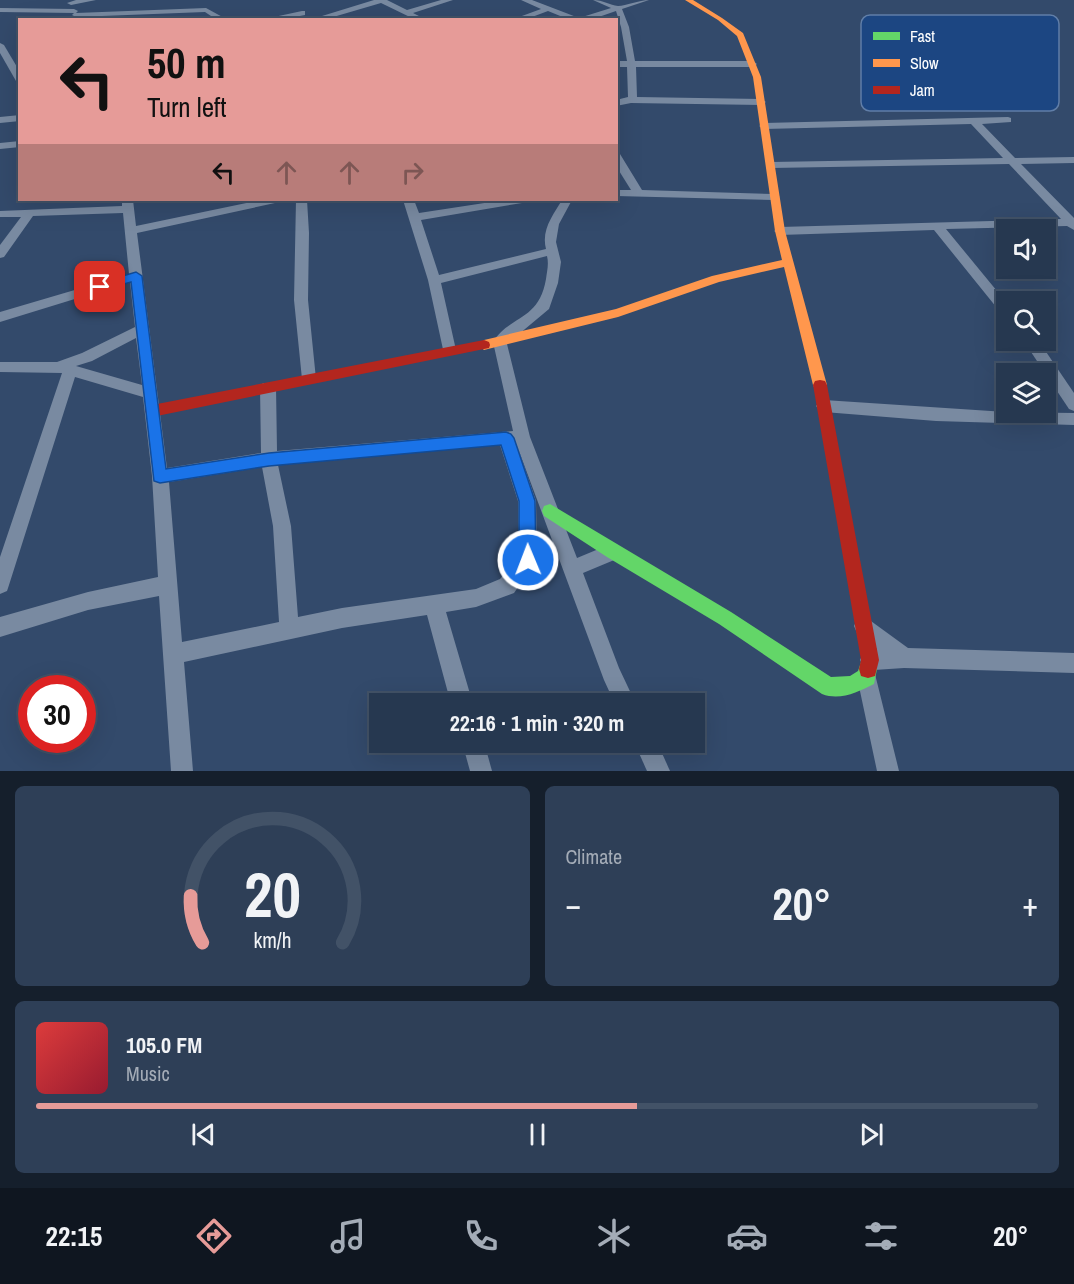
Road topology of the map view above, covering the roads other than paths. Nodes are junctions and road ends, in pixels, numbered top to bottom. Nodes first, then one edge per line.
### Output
1 (92, 0) edge
2 (148, 0) edge
3 (208, 0) edge
4 (381, 0) edge
5 (449, 0) edge
6 (525, 0) edge
7 (597, 0) edge
8 (645, 0) edge
9 (687, 0) edge
10 (71, 1) edge
11 (546, 6) junction
12 (296, 7) dead end
13 (617, 8) junction
14 (0, 10) edge
15 (210, 11) junction
16 (407, 12) junction
17 (76, 15) edge
18 (153, 16) edge
19 (305, 16) edge
20 (221, 18) edge
21 (284, 18) edge
22 (320, 18) edge
23 (418, 18) edge
24 (519, 18) edge
25 (574, 18) edge
26 (585, 18) edge
27 (0, 45) edge
28 (18, 53) edge
29 (3, 57) edge
30 (618, 64) edge
31 (629, 64) junction
32 (753, 64) junction
33 (14, 77) edge
34 (631, 100) junction
35 (760, 102) junction
36 (618, 103) edge
37 (18, 118) edge
38 (0, 120) edge
39 (1008, 120) dead end
40 (974, 121) junction
41 (764, 126) junction
42 (18, 144) edge
43 (0, 146) edge
44 (618, 159) edge
45 (1074, 160) edge
46 (1013, 161) junction
47 (771, 165) junction
48 (618, 193) edge
49 (639, 194) junction
50 (774, 197) junction
51 (270, 201) edge
52 (301, 201) edge
53 (409, 201) edge
54 (516, 201) edge
55 (566, 201) edge
56 (128, 204) edge
57 (29, 213) junction
58 (0, 214) edge
59 (416, 217) junction
60 (1072, 224) edge
61 (937, 226) junction
62 (131, 231) junction
63 (780, 231) junction
64 (552, 250) junction
65 (0, 254) edge
66 (789, 262) junction
67 (136, 276) junction
68 (434, 280) junction
69 (996, 298) edge
70 (0, 317) edge
71 (143, 329) junction
72 (500, 342) junction
73 (449, 350) junction
74 (1039, 351) edge
75 (0, 367) edge
76 (64, 368) junction
77 (309, 379) junction
78 (1068, 386) edge
79 (268, 387) junction
80 (150, 392) junction
81 (1074, 405) edge
82 (824, 406) junction
83 (152, 411) junction
84 (1074, 419) edge
85 (514, 437) junction
86 (269, 459) junction
87 (160, 476) junction
88 (550, 511) junction
89 (613, 552) junction
90 (572, 569) junction
91 (0, 585) edge
92 (166, 585) junction
93 (434, 604) junction
94 (864, 626) junction
95 (0, 627) edge
96 (289, 629) junction
97 (173, 654) junction
98 (904, 658) junction
99 (1074, 663) edge
100 (869, 668) junction
101 (459, 693) edge
102 (621, 693) edge
103 (476, 753) edge
104 (650, 753) edge
105 (182, 771) edge
106 (481, 771) edge
107 (659, 771) edge
108 (888, 771) edge

1 - 10 street
2 - 18 street
3 - 15 street
4 - 16 street
4 - 22 street
5 - 16 street
6 - 11 street
7 - 13 street
8 - 13 street
9 - 32 street
10 - 17 street
11 - 24 street
11 - 25 street
12 - 19 street
13 - 26 street
13 - 31 street
14 - 17 street
15 - 18 street
15 - 20 street
16 - 23 street
17 - 18 street
19 - 21 street
27 - 29 street
28 - 29 street
29 - 33 street
30 - 31 street
31 - 32 street
31 - 34 street
32 - 35 street
34 - 35 street
34 - 36 street
35 - 41 street
37 - 38 street
39 - 40 street
40 - 41 street
40 - 46 street
41 - 47 street
42 - 43 street
44 - 49 street
45 - 46 street
46 - 47 street
46 - 60 street
47 - 50 street
48 - 49 street
49 - 50 street
50 - 63 street
51 - 62 street
52 - 77 street
53 - 59 street
54 - 59 street
55 - 64 street
56 - 57 street
56 - 62 street
57 - 58 street
57 - 65 street
59 - 68 street
60 - 61 street
61 - 63 street
61 - 69 street
62 - 67 street
63 - 66 street
64 - 68 street
64 - 72 street
66 - 72 street
66 - 82 street
67 - 70 street
67 - 71 street
68 - 73 street
71 - 76 street
71 - 80 street
72 - 73 street
72 - 85 street
73 - 77 street
74 - 78 street
75 - 76 street
76 - 80 street
76 - 91 street
77 - 79 street
78 - 81 street
79 - 83 street
79 - 86 street
80 - 83 street
82 - 84 street
82 - 94 street
83 - 87 street
85 - 86 street
85 - 88 street
85 - 93 street
86 - 87 street
86 - 96 street
87 - 92 street
88 - 89 street
88 - 90 street
89 - 90 street
89 - 100 street
90 - 102 street
92 - 95 street
92 - 97 street
93 - 96 street
93 - 101 street
94 - 98 street
94 - 100 street
96 - 97 street
97 - 105 street
98 - 99 street
98 - 100 street
100 - 108 street
103 - 106 street
104 - 107 street

